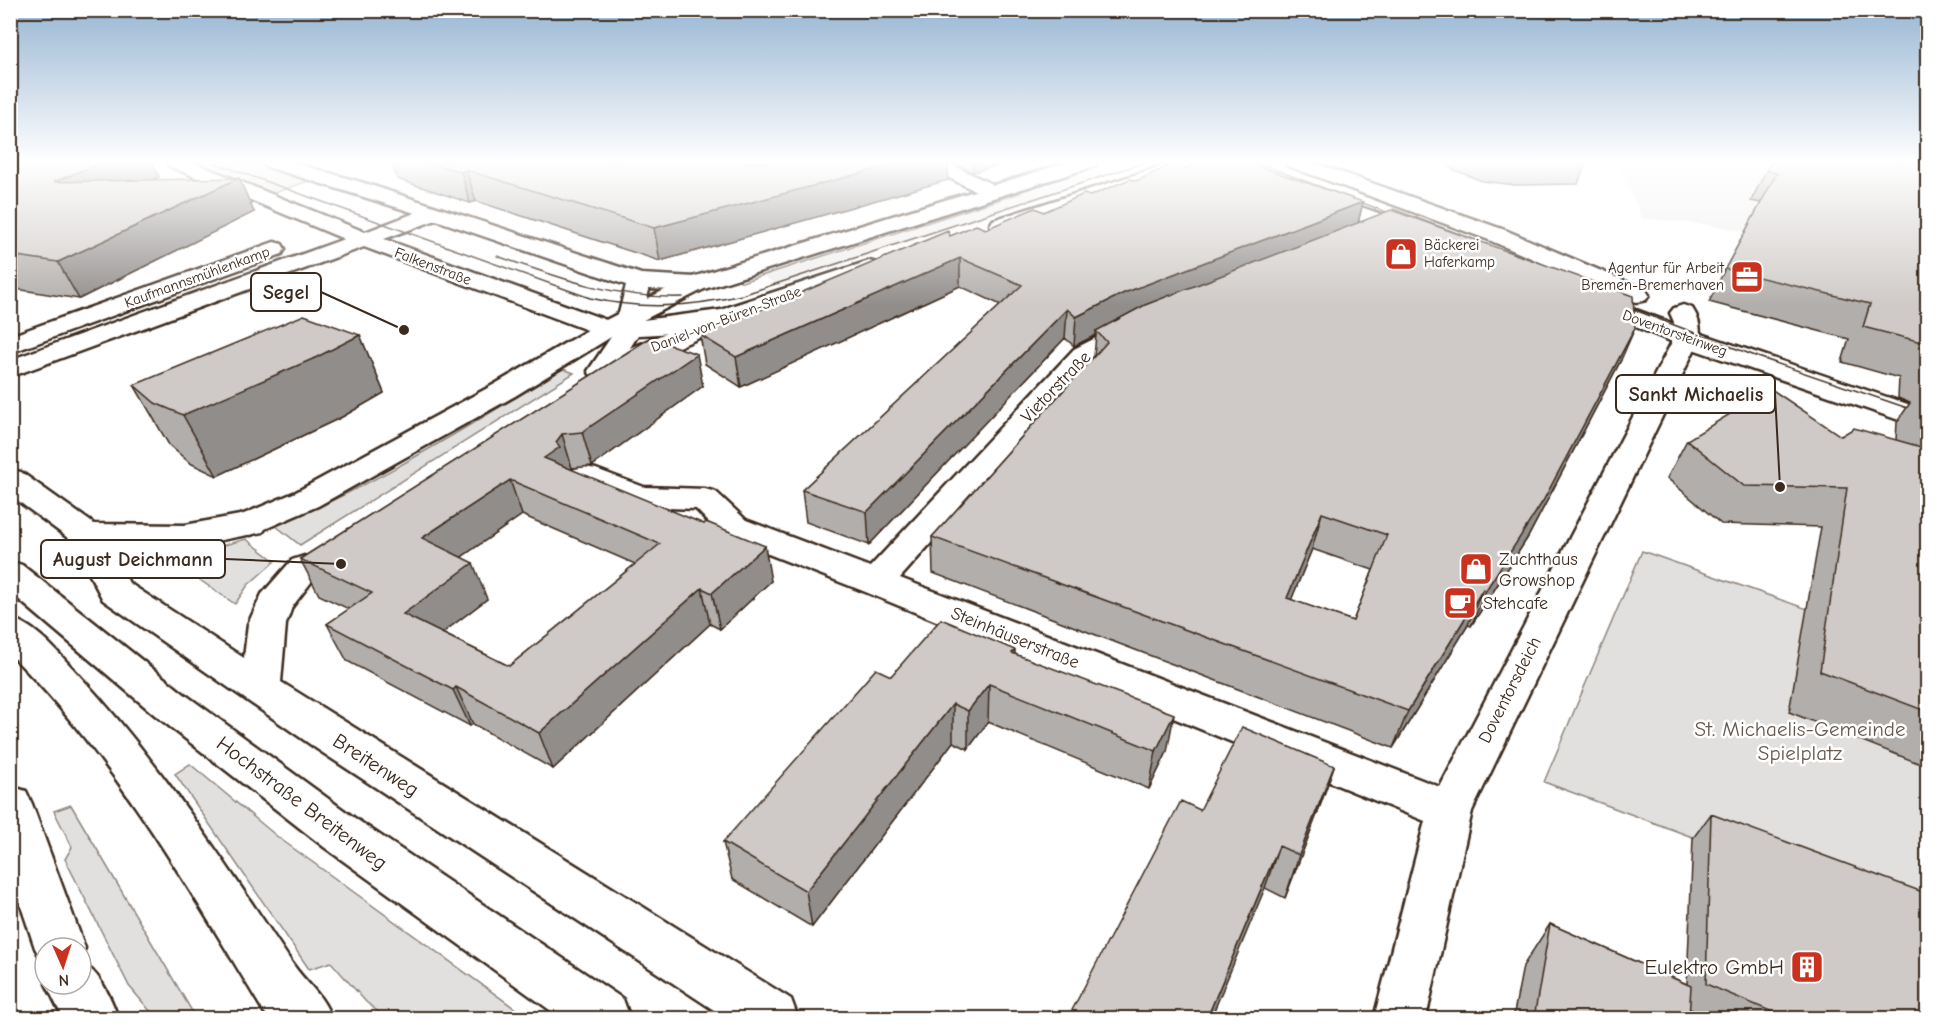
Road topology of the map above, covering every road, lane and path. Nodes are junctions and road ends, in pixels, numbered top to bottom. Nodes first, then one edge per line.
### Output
1 (294, 210) edge
2 (426, 210) edge
3 (935, 210) edge
4 (1045, 210) edge
5 (1349, 210) edge
6 (1428, 210) edge
7 (436, 213) junction
8 (1389, 225) junction
9 (336, 227) junction
10 (981, 231) edge
11 (1356, 238) edge
12 (366, 239) junction
13 (1433, 240) edge
14 (892, 260) edge
15 (639, 281) junction
16 (695, 284) junction
17 (1552, 284) edge
18 (1163, 316) edge
19 (721, 318) junction
20 (622, 325) junction
21 (1685, 325) junction
22 (10, 345) edge
23 (10, 369) edge
24 (1928, 398) edge
25 (1928, 421) edge
26 (585, 476) edge
27 (10, 479) edge
28 (86, 535) junction
29 (316, 557) edge
30 (10, 573) edge
31 (876, 582) junction
32 (10, 631) edge
33 (28, 655) edge
34 (261, 687) junction
35 (10, 804) edge
36 (1449, 811) junction
37 (56, 936) edge
38 (79, 996) edge
39 (92, 1018) edge
40 (305, 1018) edge
41 (604, 1018) edge
42 (772, 1018) edge
43 (1400, 1018) edge

1 - 9 main road, Falkenstraße
2 - 7 main road
3 - 16 main road
4 - 10 main road
5 - 8 main road
6 - 21 main road, Doventorsteinweg
7 - 9 main road, Kaufmannsmühlenkamp
7 - 12 main road, Kaufmannsmühlenkamp
7 - 15 main road
8 - 11 main road
8 - 13 main road
9 - 12 main road, Falkenstraße
9 - 22 main road, Kaufmannsmühlenkamp
12 - 20 main road, Falkenstraße
12 - 23 main road, Kaufmannsmühlenkamp
14 - 19 main road, Daniel-von-Büren-Straße
15 - 16 main road
15 - 20 main road
16 - 20 main road
17 - 21 main road, Doventorsteinweg
18 - 31 main road, Vietorstraße
19 - 20 main road, Falkenstraße
19 - 20 main road, Daniel-von-Büren-Straße
20 - 28 main road
21 - 24 main road, Doventorsteinweg
21 - 25 main road, Doventorsteinweg
21 - 36 main road, Doventorsdeich
26 - 31 main road, Steinhäuserstraße
27 - 28 main road, Breitenweg
28 - 34 main road, Breitenweg
29 - 34 main road
30 - 41 main road, Hochstraße Breitenweg
31 - 36 main road, Steinhäuserstraße
32 - 33 main road
33 - 40 main road
34 - 42 main road, Breitenweg
35 - 37 main road
36 - 43 main road, Doventorsdeich
38 - 39 main road

